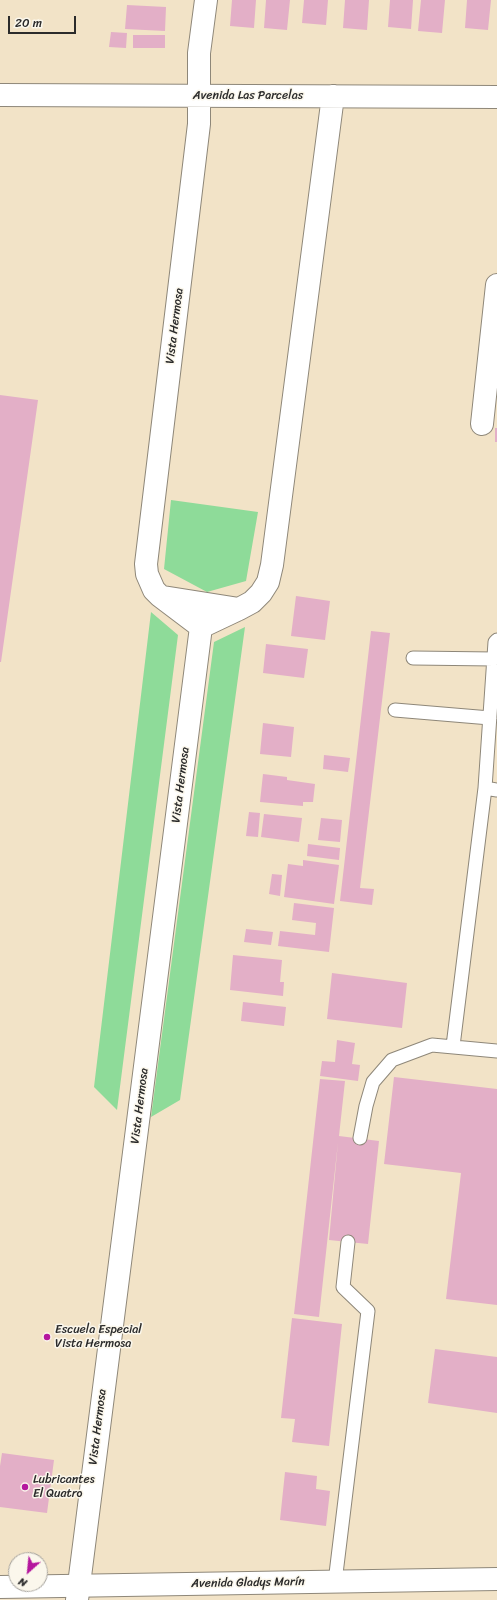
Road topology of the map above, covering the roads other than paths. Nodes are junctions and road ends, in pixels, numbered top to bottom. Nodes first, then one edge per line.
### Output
1 (206, 0) edge
2 (0, 95) edge
3 (199, 95) junction
4 (333, 96) junction
5 (497, 97) edge
6 (497, 285) edge
7 (492, 376) edge
8 (482, 424) dead end
9 (160, 596) junction
10 (239, 609) junction
11 (201, 627) junction
12 (497, 640) edge
13 (413, 658) dead end
14 (494, 659) junction
15 (395, 710) dead end
16 (490, 718) junction
17 (491, 789) edge
18 (453, 1046) junction
19 (497, 1050) edge
20 (360, 1138) dead end
21 (348, 1242) dead end
22 (497, 1579) edge
23 (336, 1582) junction
24 (0, 1586) edge
25 (78, 1593) edge

1 - 3 street, Vista Hermosa
2 - 3 street, Avenida Las Parcelas
3 - 4 street, Avenida Las Parcelas
3 - 9 street, Vista Hermosa
4 - 5 street, Avenida Las Parcelas
4 - 10 street
6 - 7 street
7 - 8 street
9 - 10 street
9 - 11 street, Vista Hermosa
10 - 11 street
11 - 25 street, Vista Hermosa
12 - 14 lane
13 - 14 lane
14 - 16 lane
15 - 16 lane
16 - 17 lane
17 - 18 lane
18 - 19 lane
18 - 20 lane
21 - 23 lane
22 - 23 street, Avenida Gladys Marín
23 - 25 street, Avenida Gladys Marín
24 - 25 street, Avenida Gladys Marín

